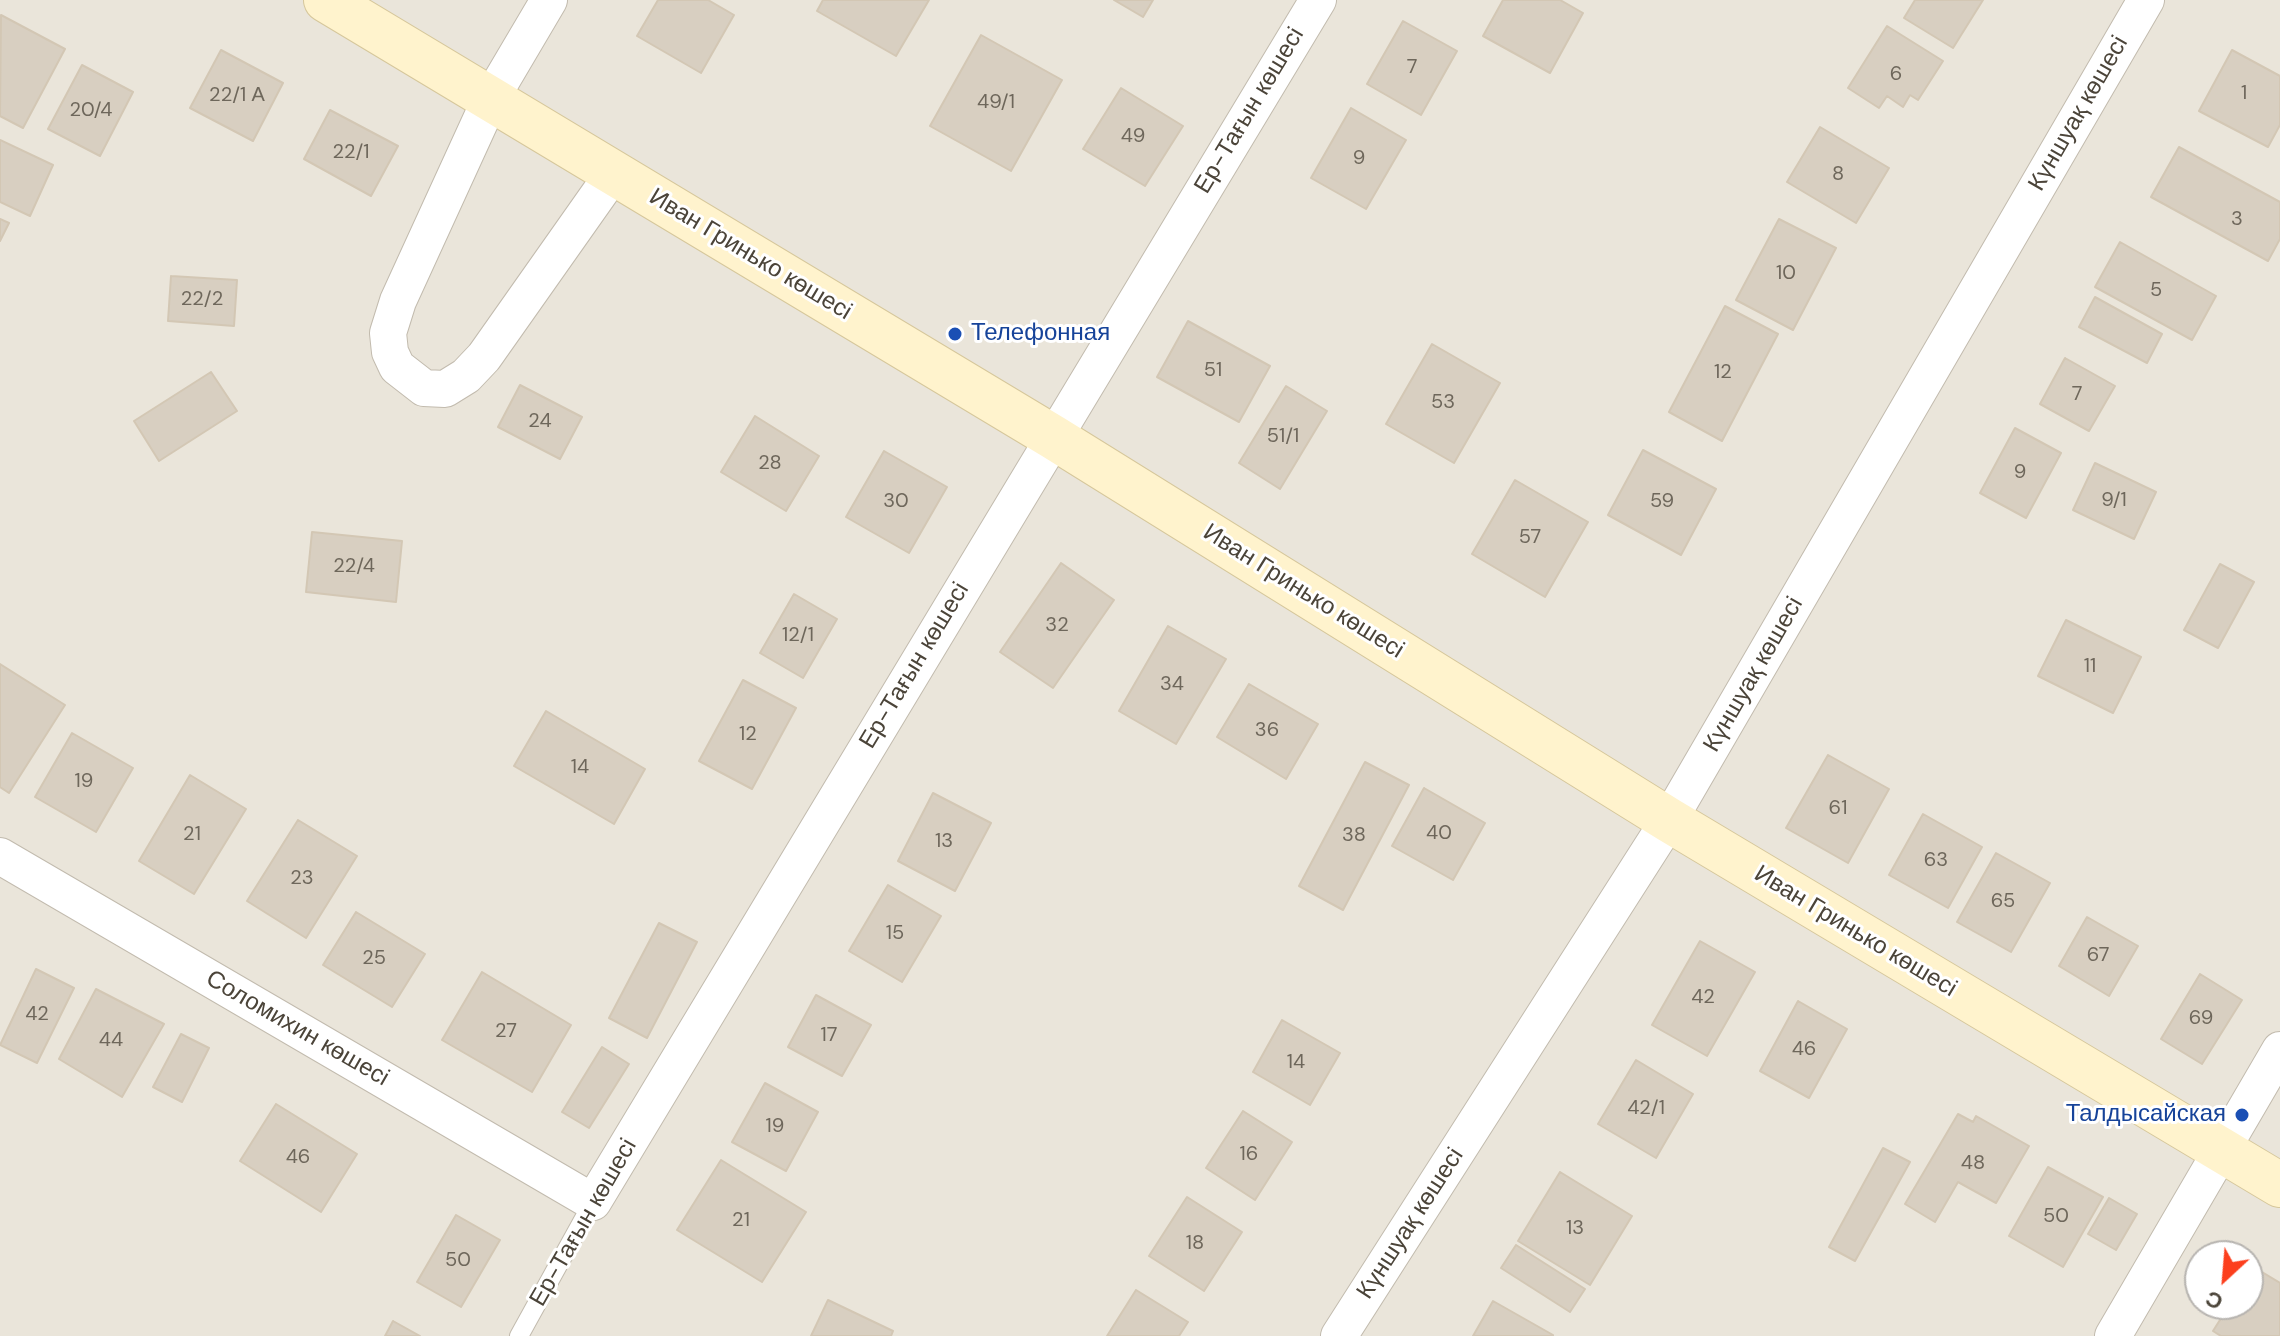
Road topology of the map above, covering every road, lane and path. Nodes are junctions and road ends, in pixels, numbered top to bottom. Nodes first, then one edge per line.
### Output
1 (326, 0) edge
2 (549, 0) edge
3 (1318, 0) edge
4 (2146, 0) edge
5 (490, 100) junction
6 (613, 174) junction
7 (1053, 437) junction
8 (1669, 820) junction
9 (0, 856) edge
10 (2280, 1050) edge
11 (2220, 1150) junction
12 (2280, 1185) edge
13 (593, 1202) junction
14 (519, 1336) edge
15 (1339, 1336) edge
16 (2113, 1336) edge

1 - 5 street, Иван Гринько көшесі
2 - 5 street
3 - 7 street, Ер-Тағын көшесі
4 - 8 street, Күншуақ көшесі
5 - 6 street, Иван Гринько көшесі
5 - 6 street
6 - 7 street, Иван Гринько көшесі
7 - 8 street, Иван Гринько көшесі
7 - 13 street, Ер-Тағын көшесі
8 - 11 street, Иван Гринько көшесі
8 - 15 street, Күншуақ көшесі
9 - 13 street, Соломихин көшесі
10 - 11 street
11 - 12 street, Иван Гринько көшесі
11 - 16 street
13 - 14 lane, Ер-Тағын көшесі

